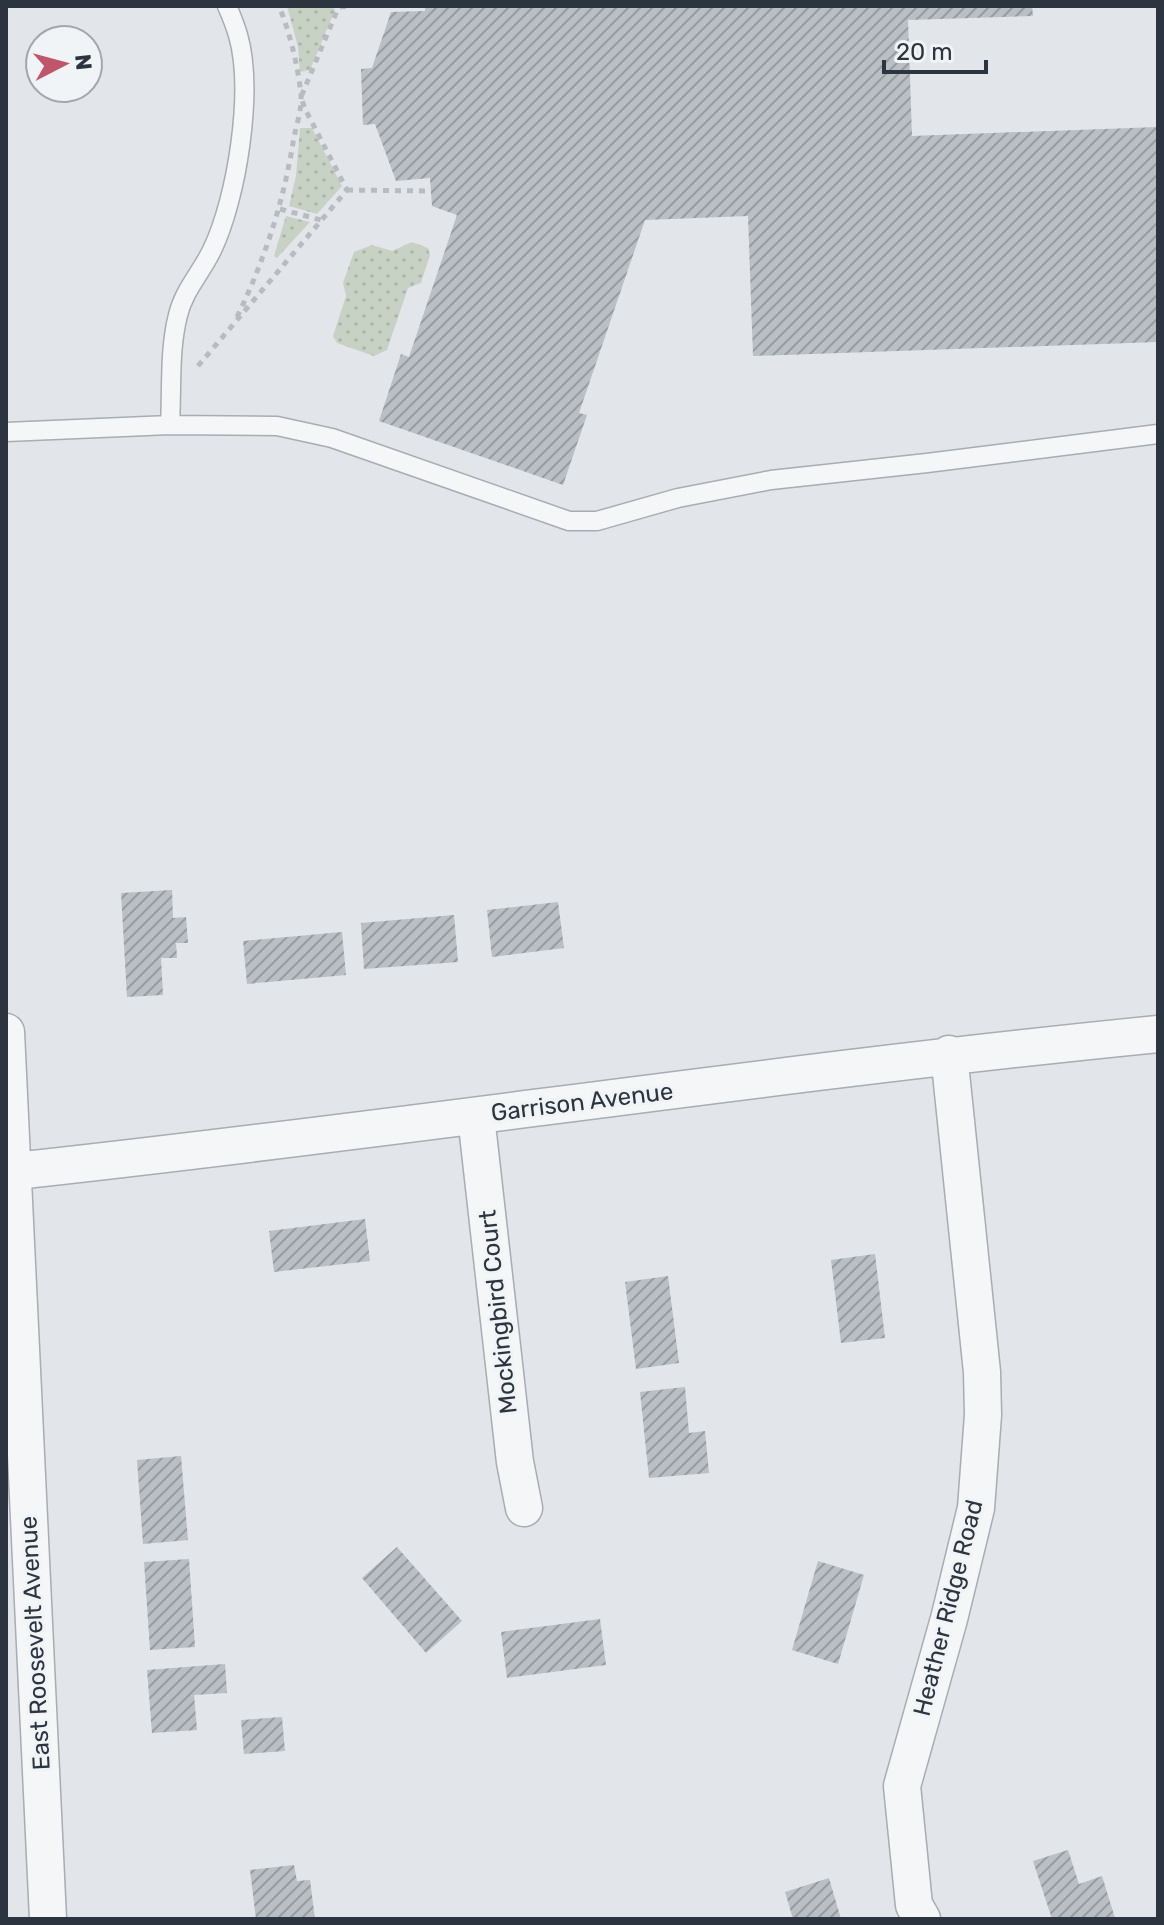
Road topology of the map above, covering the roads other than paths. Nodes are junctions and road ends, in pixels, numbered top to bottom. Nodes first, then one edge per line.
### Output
1 (227, 6) edge
2 (170, 425) junction
3 (6, 432) edge
4 (1158, 434) edge
5 (6, 1032) edge
6 (1158, 1034) edge
7 (949, 1054) junction
8 (476, 1116) junction
9 (9, 1171) edge
10 (524, 1508) dead end
11 (48, 1919) edge
12 (922, 1919) edge

1 - 2 lane
2 - 3 lane
2 - 4 lane
5 - 9 street, East Roosevelt Avenue
6 - 7 street, Garrison Avenue
7 - 8 street, Garrison Avenue
7 - 12 street, Heather Ridge Road
8 - 9 street, Garrison Avenue
8 - 10 street, Mockingbird Court
9 - 11 street, East Roosevelt Avenue

